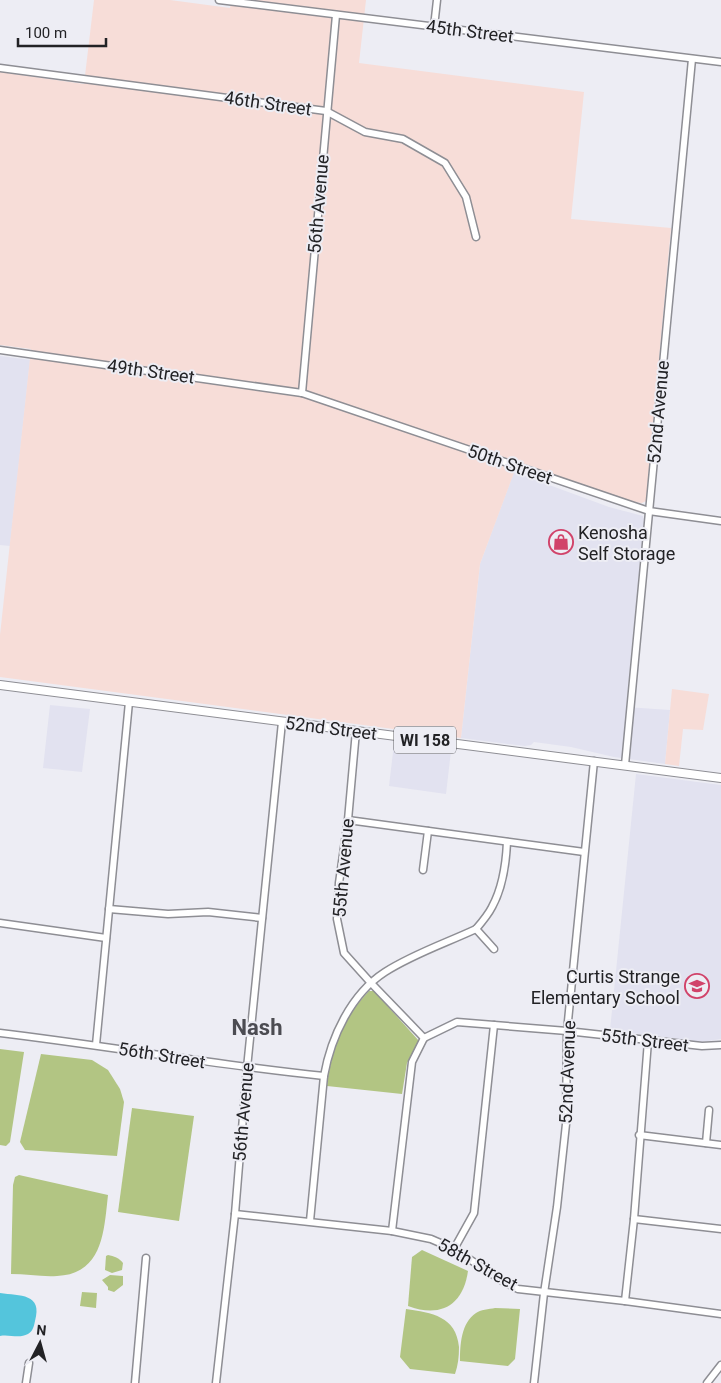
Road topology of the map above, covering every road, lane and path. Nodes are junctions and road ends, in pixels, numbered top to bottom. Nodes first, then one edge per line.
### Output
1 (219, 0) edge
2 (437, 0) edge
3 (336, 15) junction
4 (434, 27) junction
5 (692, 59) junction
6 (721, 62) edge
7 (0, 68) edge
8 (326, 110) junction
9 (476, 237) dead end
10 (0, 350) edge
11 (302, 393) junction
12 (649, 511) junction
13 (721, 521) edge
14 (0, 685) edge
15 (129, 702) junction
16 (282, 722) junction
17 (356, 731) junction
18 (594, 761) junction
19 (625, 765) junction
20 (721, 778) edge
21 (348, 820) junction
22 (428, 831) junction
23 (507, 842) junction
24 (584, 852) junction
25 (423, 870) dead end
26 (109, 909) junction
27 (262, 918) junction
28 (0, 923) edge
29 (476, 930) junction
30 (106, 938) junction
31 (494, 949) dead end
32 (371, 983) junction
33 (494, 1024) junction
34 (567, 1031) junction
35 (0, 1033) edge
36 (424, 1038) junction
37 (648, 1041) junction
38 (96, 1045) junction
39 (721, 1045) edge
40 (247, 1068) junction
41 (324, 1076) junction
42 (709, 1110) dead end
43 (639, 1135) junction
44 (706, 1143) junction
45 (721, 1145) edge
46 (235, 1214) junction
47 (634, 1219) junction
48 (310, 1221) junction
49 (721, 1229) edge
50 (392, 1231) junction
51 (454, 1249) junction
52 (146, 1258) dead end
53 (544, 1293) junction
54 (625, 1300) junction
55 (721, 1314) edge
56 (29, 1363) dead end
57 (721, 1365) edge
58 (26, 1383) edge
59 (135, 1383) edge
60 (216, 1383) edge
61 (534, 1383) edge
62 (707, 1383) edge

1 - 3 street, 45th Street
2 - 4 street
3 - 4 street, 45th Street
3 - 8 street, 56th Avenue
4 - 5 street, 45th Street
5 - 6 street, 45th Street
5 - 12 street, 52nd Avenue
7 - 8 street, 46th Street
8 - 9 street, 46th Street
8 - 11 street, 56th Avenue
10 - 11 street, 49th Street
11 - 12 street, 50th Street
12 - 13 street, 50th Street
12 - 19 street, 52nd Avenue
14 - 15 main road, 52nd Street / WI 158
15 - 16 main road, 52nd Street / WI 158
15 - 26 street
16 - 17 main road, 52nd Street / WI 158
16 - 27 street, 56th Avenue
17 - 18 main road, 52nd Street / WI 158
17 - 21 street, 55th Avenue
18 - 19 main road, 52nd Street / WI 158
18 - 24 street, 52nd Avenue
19 - 20 main road, 52nd Street / WI 158
21 - 22 street
21 - 32 street, 55th Avenue
22 - 23 street
22 - 25 street
23 - 24 street
23 - 29 street
24 - 34 street, 52nd Avenue
26 - 27 street
26 - 30 street
27 - 40 street, 56th Avenue
28 - 30 street
29 - 31 street
29 - 32 street
30 - 38 street
32 - 36 street, 55th Avenue
32 - 41 street
33 - 34 street, 55th Street
33 - 36 street, 55th Street
33 - 51 street
34 - 37 street, 55th Street
34 - 53 street, 52nd Avenue
35 - 38 street, 56th Street
36 - 50 street
37 - 39 street, 55th Street
37 - 43 street
38 - 40 street, 56th Street
40 - 41 street, 56th Street
40 - 46 street, 56th Avenue
41 - 48 street
42 - 44 street
43 - 44 street
43 - 47 street
44 - 45 street
46 - 48 street, 58th Street
46 - 60 street, 56th Avenue
47 - 49 street
47 - 54 street
48 - 50 street, 58th Street
50 - 51 street, 58th Street
51 - 53 street, 58th Street
52 - 59 street
53 - 54 street, 58th Street
53 - 61 street, 52nd Avenue
54 - 55 street, 58th Street
56 - 58 street
57 - 62 street

